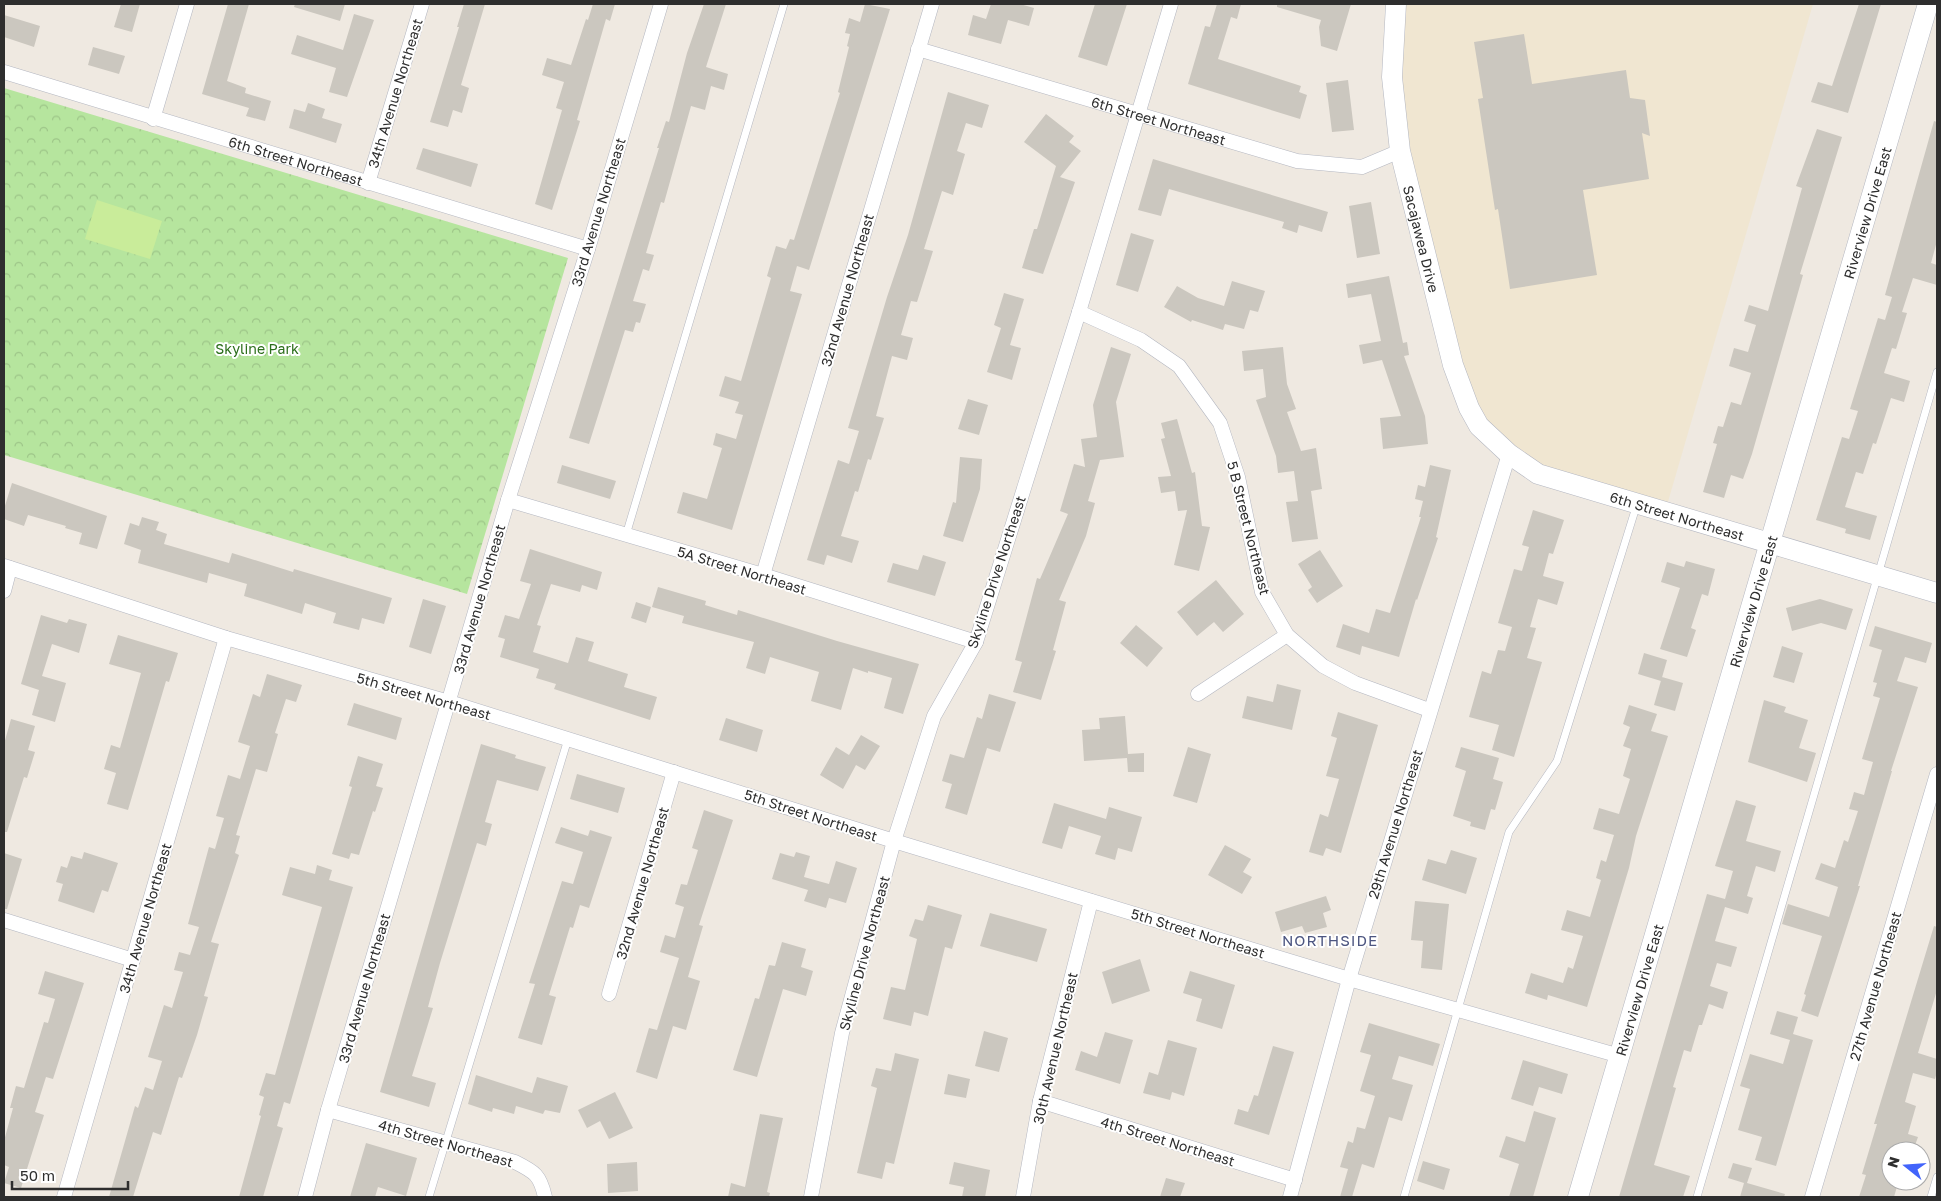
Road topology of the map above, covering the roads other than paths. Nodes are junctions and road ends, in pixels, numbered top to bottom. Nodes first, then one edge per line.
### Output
1 (187, 4) edge
2 (422, 4) edge
3 (661, 4) edge
4 (784, 4) edge
5 (932, 4) edge
6 (1171, 4) edge
7 (1396, 4) edge
8 (1928, 4) edge
9 (918, 49) junction
10 (4, 72) edge
11 (1139, 114) junction
12 (153, 118) junction
13 (1400, 151) junction
14 (368, 183) junction
15 (588, 250) junction
16 (1078, 312) junction
17 (1937, 372) edge
18 (1508, 454) junction
19 (508, 500) junction
20 (1638, 504) junction
21 (626, 535) junction
22 (1768, 543) junction
23 (7, 567) edge
24 (763, 575) junction
25 (1878, 575) junction
26 (4, 591) edge
27 (1937, 593) edge
28 (1286, 635) junction
29 (226, 638) junction
30 (976, 642) junction
31 (1198, 694) dead end
32 (449, 702) junction
33 (1429, 710) junction
34 (568, 739) junction
35 (674, 772) junction
36 (1937, 774) edge
37 (894, 841) junction
38 (1091, 901) junction
39 (4, 920) edge
40 (133, 960) junction
41 (1349, 979) junction
42 (609, 994) dead end
43 (1458, 1010) junction
44 (1620, 1056) junction
45 (1040, 1101) junction
46 (328, 1110) junction
47 (445, 1142) junction
48 (1937, 1177) edge
49 (1295, 1180) junction
50 (64, 1197) edge
51 (305, 1197) edge
52 (429, 1197) edge
53 (545, 1197) edge
54 (811, 1197) edge
55 (1023, 1197) edge
56 (1290, 1197) edge
57 (1404, 1197) edge
58 (1578, 1197) edge
59 (1697, 1197) edge
60 (1812, 1197) edge
61 (1931, 1197) edge

1 - 12 street
2 - 14 street, 34th Avenue Northeast
3 - 15 street, 33rd Avenue Northeast
4 - 21 lane
5 - 9 street, 32nd Avenue Northeast
6 - 11 street, Skyline Drive Northeast
7 - 13 street, Sacajawea Drive
8 - 22 street, Riverview Drive East
9 - 11 street, 6th Street Northeast
9 - 24 street, 32nd Avenue Northeast
10 - 12 street, 6th Street Northeast
11 - 13 street, 6th Street Northeast
11 - 16 street, Skyline Drive Northeast
12 - 14 street, 6th Street Northeast
13 - 18 street, Sacajawea Drive
14 - 15 street, 6th Street Northeast
15 - 19 street, 33rd Avenue Northeast
16 - 28 street, 5 B Street Northeast
16 - 30 street, Skyline Drive Northeast
17 - 25 lane
18 - 20 street, 6th Street Northeast
18 - 33 street, 29th Avenue Northeast
19 - 21 street, 5A Street Northeast
19 - 32 street, 33rd Avenue Northeast
20 - 22 street, 6th Street Northeast
20 - 43 lane
21 - 24 street, 5A Street Northeast
22 - 25 street, 6th Street Northeast
22 - 44 street, Riverview Drive East
23 - 26 street
23 - 29 street, 5th Street Northeast
24 - 30 street, 5A Street Northeast
25 - 27 street, 6th Street Northeast
25 - 59 lane
28 - 31 street
28 - 33 street, 5 B Street Northeast
29 - 32 street, 5th Street Northeast
29 - 40 street, 34th Avenue Northeast
30 - 37 street, Skyline Drive Northeast
32 - 34 street, 5th Street Northeast
32 - 46 street, 33rd Avenue Northeast
33 - 41 street, 29th Avenue Northeast
34 - 35 street, 5th Street Northeast
34 - 47 lane
35 - 37 street, 5th Street Northeast
35 - 42 street, 32nd Avenue Northeast
36 - 60 street, 27th Avenue Northeast
37 - 38 street, 5th Street Northeast
37 - 54 street, Skyline Drive Northeast
38 - 41 street, 5th Street Northeast
38 - 45 street, 30th Avenue Northeast
39 - 40 street
40 - 50 street, 34th Avenue Northeast
41 - 43 street, 5th Street Northeast
41 - 49 street, 29th Avenue Northeast
43 - 44 street, 5th Street Northeast
43 - 57 lane
44 - 58 street, Riverview Drive East
45 - 49 street, 4th Street Northeast
45 - 55 street, 30th Avenue Northeast
46 - 47 street, 4th Street Northeast
46 - 51 street, 33rd Avenue Northeast
47 - 52 lane
47 - 53 street, 4th Street Northeast
48 - 61 lane
49 - 56 street, 29th Avenue Northeast

